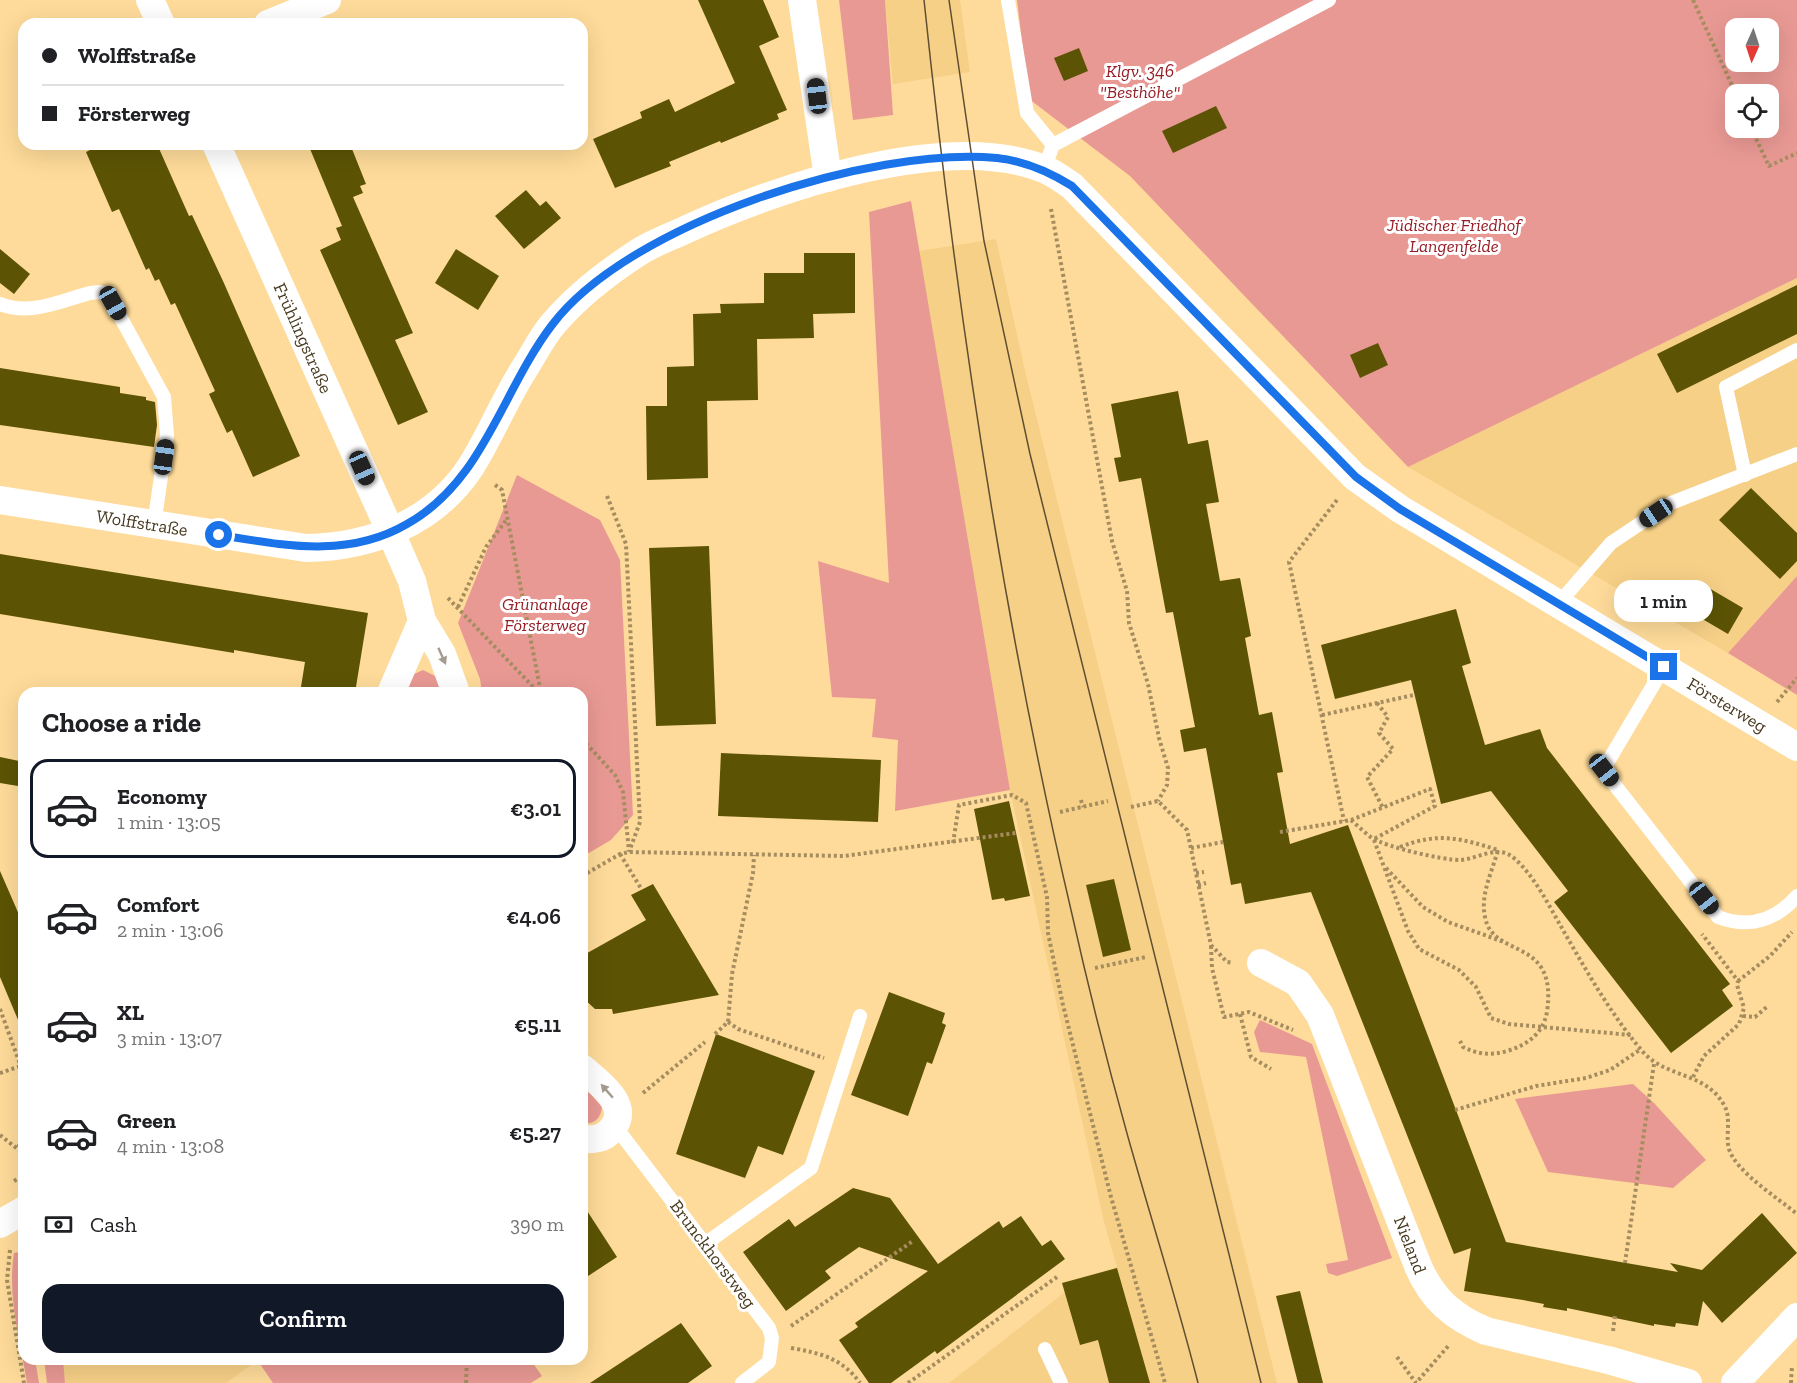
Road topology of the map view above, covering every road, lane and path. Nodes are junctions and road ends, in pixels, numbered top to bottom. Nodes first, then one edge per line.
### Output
1 (150, 0) edge
2 (327, 0) edge
3 (802, 0) edge
4 (1008, 0) edge
5 (1329, 0) edge
6 (1693, 0) edge
7 (158, 18) edge
8 (283, 18) edge
9 (1731, 84) edge
10 (1756, 138) edge
11 (219, 150) edge
12 (1797, 153) edge
13 (1048, 157) junction
14 (828, 178) junction
15 (0, 304) edge
16 (1797, 350) edge
17 (1797, 454) edge
18 (471, 466) junction
19 (1745, 475) junction
20 (1356, 477) junction
21 (607, 496) dead end
22 (0, 500) edge
23 (507, 519) junction
24 (154, 525) junction
25 (391, 533) junction
26 (412, 581) junction
27 (1559, 603) junction
28 (458, 608) junction
29 (422, 621) junction
30 (1664, 667) junction
31 (394, 687) edge
32 (454, 687) edge
33 (534, 687) edge
34 (539, 687) edge
35 (1414, 695) dead end
36 (1377, 703) junction
37 (1322, 716) junction
38 (588, 745) edge
39 (1797, 747) edge
40 (1082, 800) dead end
41 (1108, 801) dead end
42 (1158, 801) junction
43 (1083, 807) junction
44 (1131, 807) dead end
45 (1383, 808) junction
46 (1060, 813) dead end
47 (1351, 820) junction
48 (1344, 821) junction
49 (1280, 832) dead end
50 (1016, 833) dead end
51 (1374, 839) junction
52 (1223, 842) dead end
53 (952, 843) junction
54 (1400, 847) junction
55 (1191, 848) junction
56 (1498, 850) junction
57 (629, 852) junction
58 (620, 854) junction
59 (754, 855) junction
60 (1383, 864) junction
61 (1204, 872) dead end
62 (588, 873) edge
63 (1196, 873) junction
64 (1206, 883) dead end
65 (1198, 885) junction
66 (642, 890) dead end
67 (1797, 896) edge
68 (1696, 927) dead end
69 (1797, 927) edge
70 (1508, 943) junction
71 (1211, 945) junction
72 (1146, 957) dead end
73 (1261, 963) joint
74 (1095, 968) dead end
75 (1738, 981) junction
76 (1768, 1006) dead end
77 (0, 1009) edge
78 (1240, 1014) junction
79 (860, 1016) dead end
80 (1743, 1016) junction
81 (728, 1022) junction
82 (1545, 1026) junction
83 (715, 1034) dead end
84 (1631, 1035) junction
85 (1460, 1041) dead end
86 (705, 1042) dead end
87 (1332, 1046) junction
88 (1641, 1049) junction
89 (816, 1056) dead end
90 (18, 1058) edge
91 (1654, 1064) junction
92 (18, 1067) edge
93 (1270, 1069) dead end
94 (0, 1073) edge
95 (588, 1073) edge
96 (1693, 1077) junction
97 (643, 1093) dead end
98 (1455, 1110) dead end
99 (615, 1125) junction
100 (0, 1135) edge
101 (588, 1140) edge
102 (18, 1147) edge
103 (1797, 1214) edge
104 (18, 1218) edge
105 (5, 1235) edge
106 (913, 1241) dead end
107 (705, 1244) junction
108 (1625, 1263) dead end
109 (1057, 1277) dead end
110 (1797, 1317) edge
111 (1468, 1323) junction
112 (772, 1342) junction
113 (18, 1347) edge
114 (1045, 1349) dead end
115 (1397, 1357) dead end
116 (21, 1365) edge
117 (467, 1365) edge
118 (1792, 1366) dead end
119 (24, 1383) edge
120 (466, 1383) edge
121 (742, 1383) edge
122 (860, 1383) edge
123 (908, 1383) edge
124 (1061, 1383) edge
125 (1165, 1383) edge
126 (1689, 1383) edge
127 (1735, 1383) edge
128 (1791, 1383) edge

1 - 7 street
2 - 8 street
3 - 14 street
4 - 13 lane
5 - 13 lane
6 - 9 path
10 - 12 path
11 - 25 street, Frühlingstraße
13 - 14 street, Försterweg
13 - 20 street, Försterweg
13 - 42 path
14 - 18 street, Försterweg
15 - 24 lane
16 - 19 lane
17 - 19 lane
18 - 23 path
18 - 25 street, Försterweg
19 - 27 lane
20 - 27 street, Försterweg
20 - 37 path
21 - 57 path
22 - 24 street, Wolffstraße
23 - 28 path
23 - 34 path
24 - 25 street, Wolffstraße
25 - 26 street
26 - 28 path
26 - 29 street
27 - 30 street, Försterweg
28 - 33 path
29 - 31 street
29 -> 32 street
30 - 39 street, Försterweg
30 - 67 lane
35 - 36 path
36 - 37 path
36 - 45 path
37 - 48 path
38 - 57 path
40 - 43 path
41 - 43 path
42 - 44 path
42 - 55 path
43 - 46 path
45 - 47 path
45 - 51 path
47 - 48 path
47 - 51 path
48 - 49 path
50 - 53 path
51 - 54 path
51 - 60 path
52 - 55 path
53 - 59 path
53 - 125 path
54 - 56 path
54 - 56 path
55 - 63 path
56 - 70 path
56 - 84 path
57 - 58 path
57 - 59 path
58 - 62 path
58 - 66 path
59 - 81 path
60 - 70 path
60 - 82 path
61 - 63 path
63 - 65 path
64 - 65 path
65 - 71 path
68 - 75 path
69 - 75 path
70 - 82 path
71 - 73 path
71 - 78 path
72 - 74 path
73 - 87 street, Nieland
75 - 80 path
76 - 80 path
77 - 90 path
78 - 87 path
78 - 93 path
79 - 107 lane
80 - 96 path
81 - 83 path
81 - 89 path
82 - 84 path
82 - 85 path
84 - 88 path
86 - 97 path
87 - 111 street, Nieland
88 - 91 path
88 - 98 path
91 - 96 path
91 - 108 path
92 - 94 path
99 -> 95 street
96 - 103 path
99 - 101 street
99 - 107 lane, Brunckhorstweg
100 - 102 path
104 - 105 street
105 - 113 path
106 - 112 path
107 - 112 lane, Brunckhorstweg
109 - 123 path
110 - 127 street
111 - 115 path
111 - 126 street, Nieland
112 - 121 lane
112 - 122 path
114 - 124 lane
116 - 119 path
117 - 120 path
118 - 128 path

